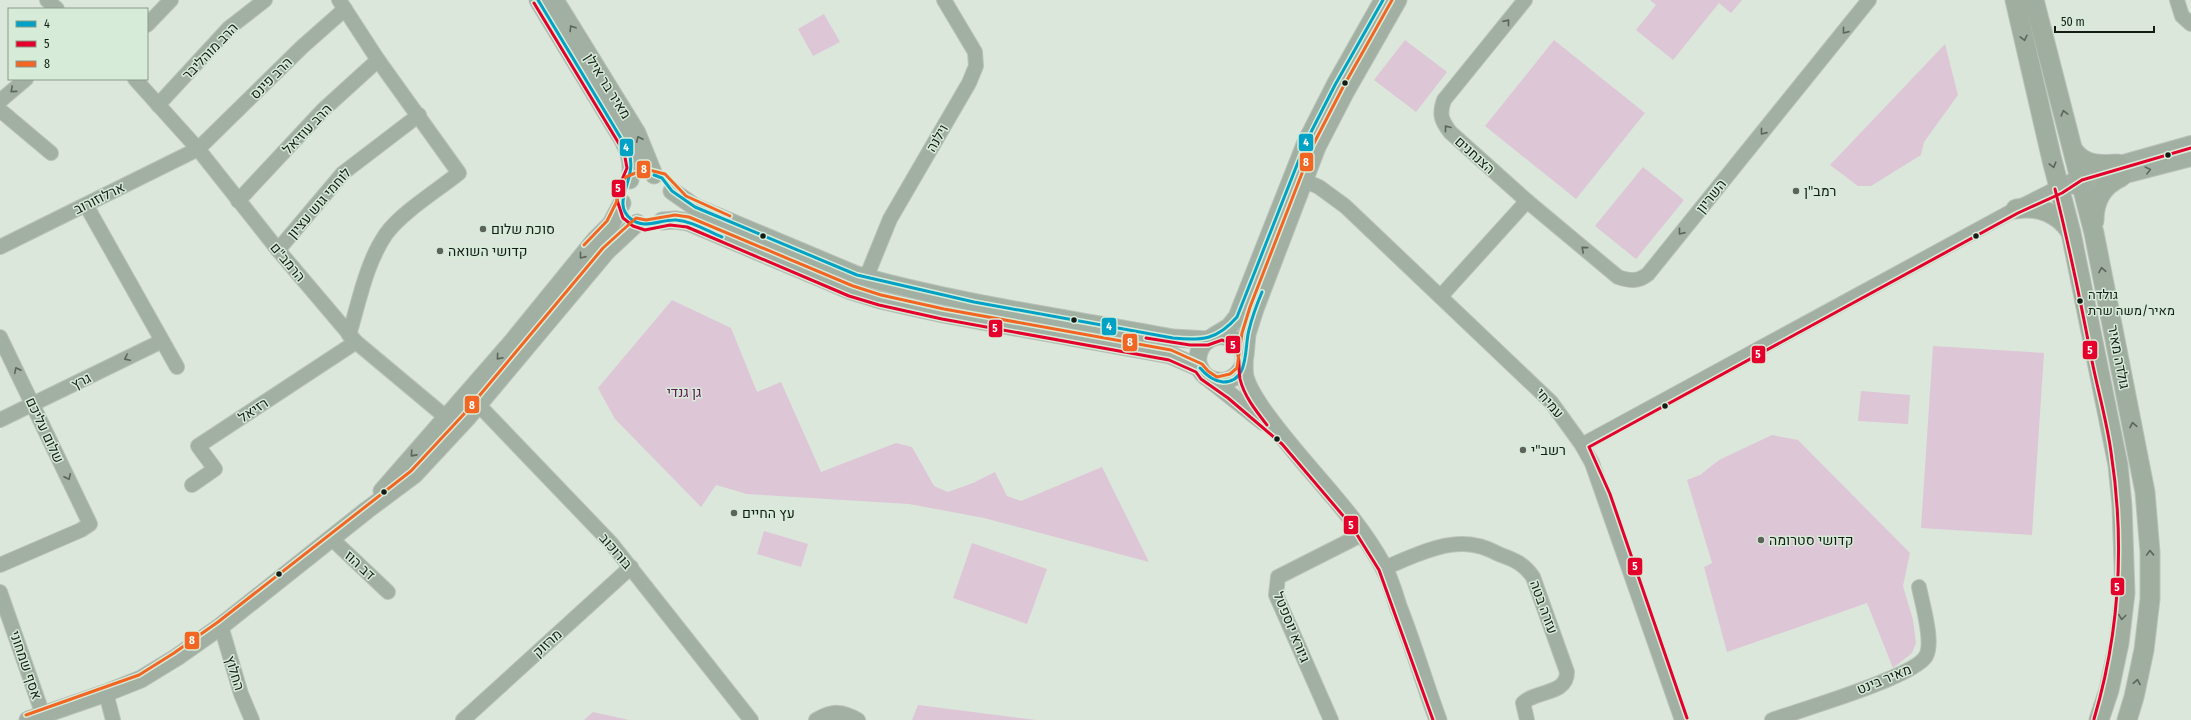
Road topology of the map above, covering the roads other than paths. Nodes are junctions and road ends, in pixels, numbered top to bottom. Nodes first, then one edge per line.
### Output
1 (47, 0) edge
2 (172, 0) edge
3 (265, 0) edge
4 (538, 0) edge
5 (555, 0) edge
6 (944, 0) edge
7 (1383, 0) edge
8 (1398, 0) edge
9 (1525, 0) edge
10 (1869, 0) edge
11 (2015, 0) edge
12 (2034, 0) edge
13 (2177, 0) edge
14 (342, 5) edge
15 (56, 8) edge
16 (148, 24) edge
17 (2191, 24) edge
18 (378, 60) junction
19 (25, 80) edge
20 (136, 80) edge
21 (0, 101) edge
22 (158, 105) junction
23 (0, 110) edge
24 (419, 115) junction
25 (2191, 143) edge
26 (198, 150) junction
27 (2074, 151) junction
28 (51, 153) dead end
29 (2191, 159) edge
30 (2119, 170) junction
31 (654, 175) junction
32 (1298, 177) junction
33 (630, 180) junction
34 (2082, 181) junction
35 (2060, 188) junction
36 (672, 191) junction
37 (238, 200) junction
38 (1527, 201) junction
39 (622, 204) junction
40 (86, 205) junction
41 (2016, 209) junction
42 (662, 221) junction
43 (637, 223) junction
44 (2071, 233) junction
45 (2094, 233) junction
46 (0, 247) edge
47 (278, 250) junction
48 (866, 278) junction
49 (1441, 296) junction
50 (0, 337) edge
51 (1210, 338) junction
52 (352, 339) junction
53 (162, 341) junction
54 (1245, 360) junction
55 (177, 367) dead end
56 (1204, 373) junction
57 (473, 400) junction
58 (33, 404) junction
59 (0, 420) edge
60 (452, 423) junction
61 (1286, 440) junction
62 (1582, 445) junction
63 (192, 485) dead end
64 (1363, 534) junction
65 (332, 539) junction
66 (0, 565) edge
67 (630, 567) junction
68 (1384, 568) junction
69 (1919, 587) dead end
70 (0, 592) edge
71 (388, 592) dead end
72 (221, 626) junction
73 (106, 693) junction
74 (35, 718) edge
75 (1435, 719) edge
76 (113, 720) edge
77 (252, 720) edge
78 (463, 720) edge
79 (751, 720) edge
80 (816, 720) edge
81 (858, 720) edge
82 (1331, 720) edge
83 (1527, 720) edge
84 (1682, 720) edge
85 (1772, 720) edge
86 (2099, 720) edge
87 (2127, 720) edge

1 - 15 street
2 - 16 street
3 - 22 street, הרב מוהליבר
4 - 33 street, מאיר בר אילן
31 -> 5 street, מאיר בר אילן
6 - 48 street, וילנה
7 - 32 street
8 - 32 street
38 -> 9 street, הצנחנים
10 -> 38 street, השריון
11 -> 35 main road, גולדה מאיר
27 -> 12 main road, גולדה מאיר
13 - 17 street
14 - 18 street
14 - 26 street, הרב פינס
18 - 24 street
18 - 37 street, הרב עוזיאל
19 -> 21 street
20 - 22 street, הרמב"ם
22 - 26 street, הרמב"ם
23 - 28 street
24 - 47 street, לוחמי גוש עציון
24 - 52 street
25 - 30 street
26 - 37 street, הרמב"ם
26 - 40 street, ארלוזורוב
27 - 30 main road
27 - 34 main road, גולדה מאיר
30 -> 29 street
30 - 34 street
30 - 45 main road
31 - 33 street
31 - 36 street
32 - 49 street, עמיחי
32 - 51 street
32 - 54 street
33 - 39 street
34 - 35 street
34 - 45 main road, גולדה מאיר
35 - 41 street
35 - 44 main road, גולדה מאיר
36 - 42 street
36 - 48 street
37 - 47 street, הרמב"ם
38 - 49 street
39 - 43 street
39 -> 57 street
40 - 46 street, ארלוזורוב
40 - 53 street
41 - 44 main road
41 - 62 street
42 - 43 street
42 - 56 street
43 - 57 street
44 -> 86 main road, גולדה מאיר
87 -> 45 main road, גולדה מאיר
47 - 52 street, הרמב"ם
48 - 51 street
49 - 62 street, עמיחי
58 -> 50 street, שלום עליכם
51 - 54 street
51 - 56 street
52 - 60 street, הרמב"ם
52 - 63 street, רזיאל
53 - 55 street
53 -> 58 street, גרץ
54 - 56 street
54 - 61 street
56 - 61 street
57 - 60 street
57 - 67 street, בורוכוב
58 - 59 street, גרץ
58 -> 66 street, שלום עליכם
60 - 65 street
61 - 64 street
62 - 84 street, עמיחי
64 - 68 street
64 - 82 street, גיורא יוספטל
65 - 71 street, דב הוז
65 - 72 street
67 - 78 street, מרזוק
67 - 79 street, בורוכוב
68 - 75 street
68 - 83 street, עזרה בטה
69 - 85 street, מאיר בינט
70 - 74 street, אסף שמחוני
72 - 73 street
72 - 77 street, החלוץ
73 - 74 street
73 - 76 street
80 - 81 street

